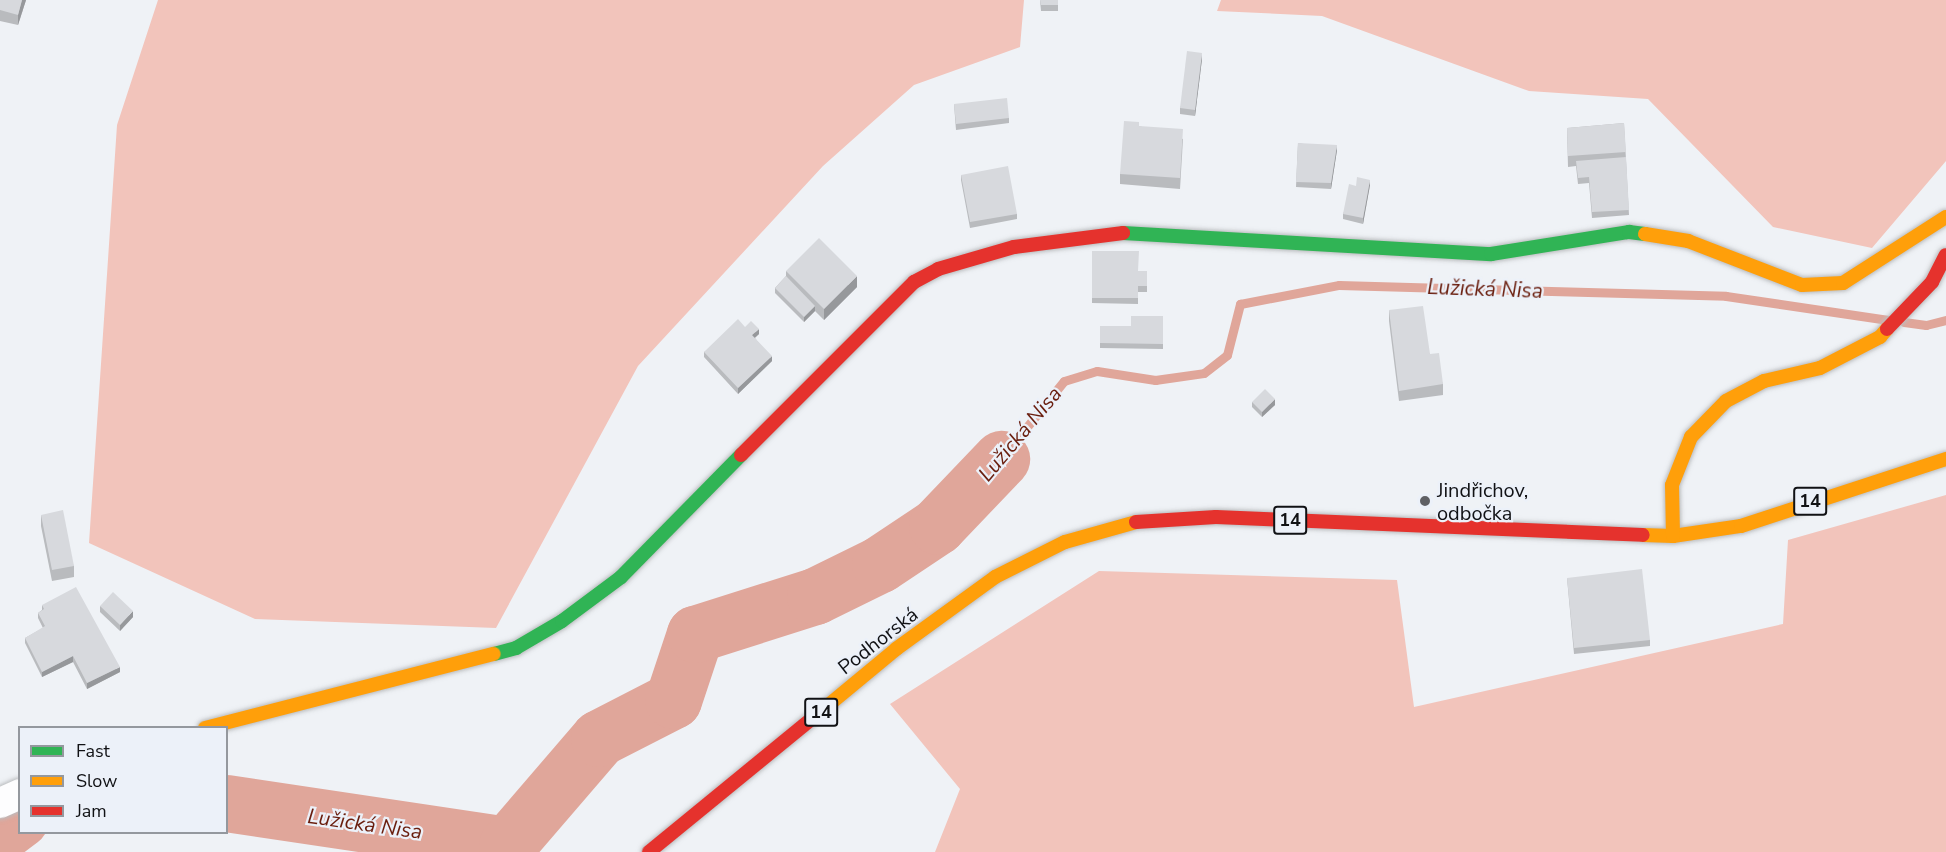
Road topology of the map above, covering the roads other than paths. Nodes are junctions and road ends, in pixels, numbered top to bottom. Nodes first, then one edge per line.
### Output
1 (1946, 217) edge
2 (1946, 255) edge
3 (1946, 459) edge
4 (1673, 536) junction
5 (213, 726) edge
6 (18, 795) edge
7 (0, 803) edge
8 (649, 852) edge

1 - 5 street
2 - 4 street
3 - 4 street, 14
4 - 8 street, Podhorská / 14
6 - 7 street

